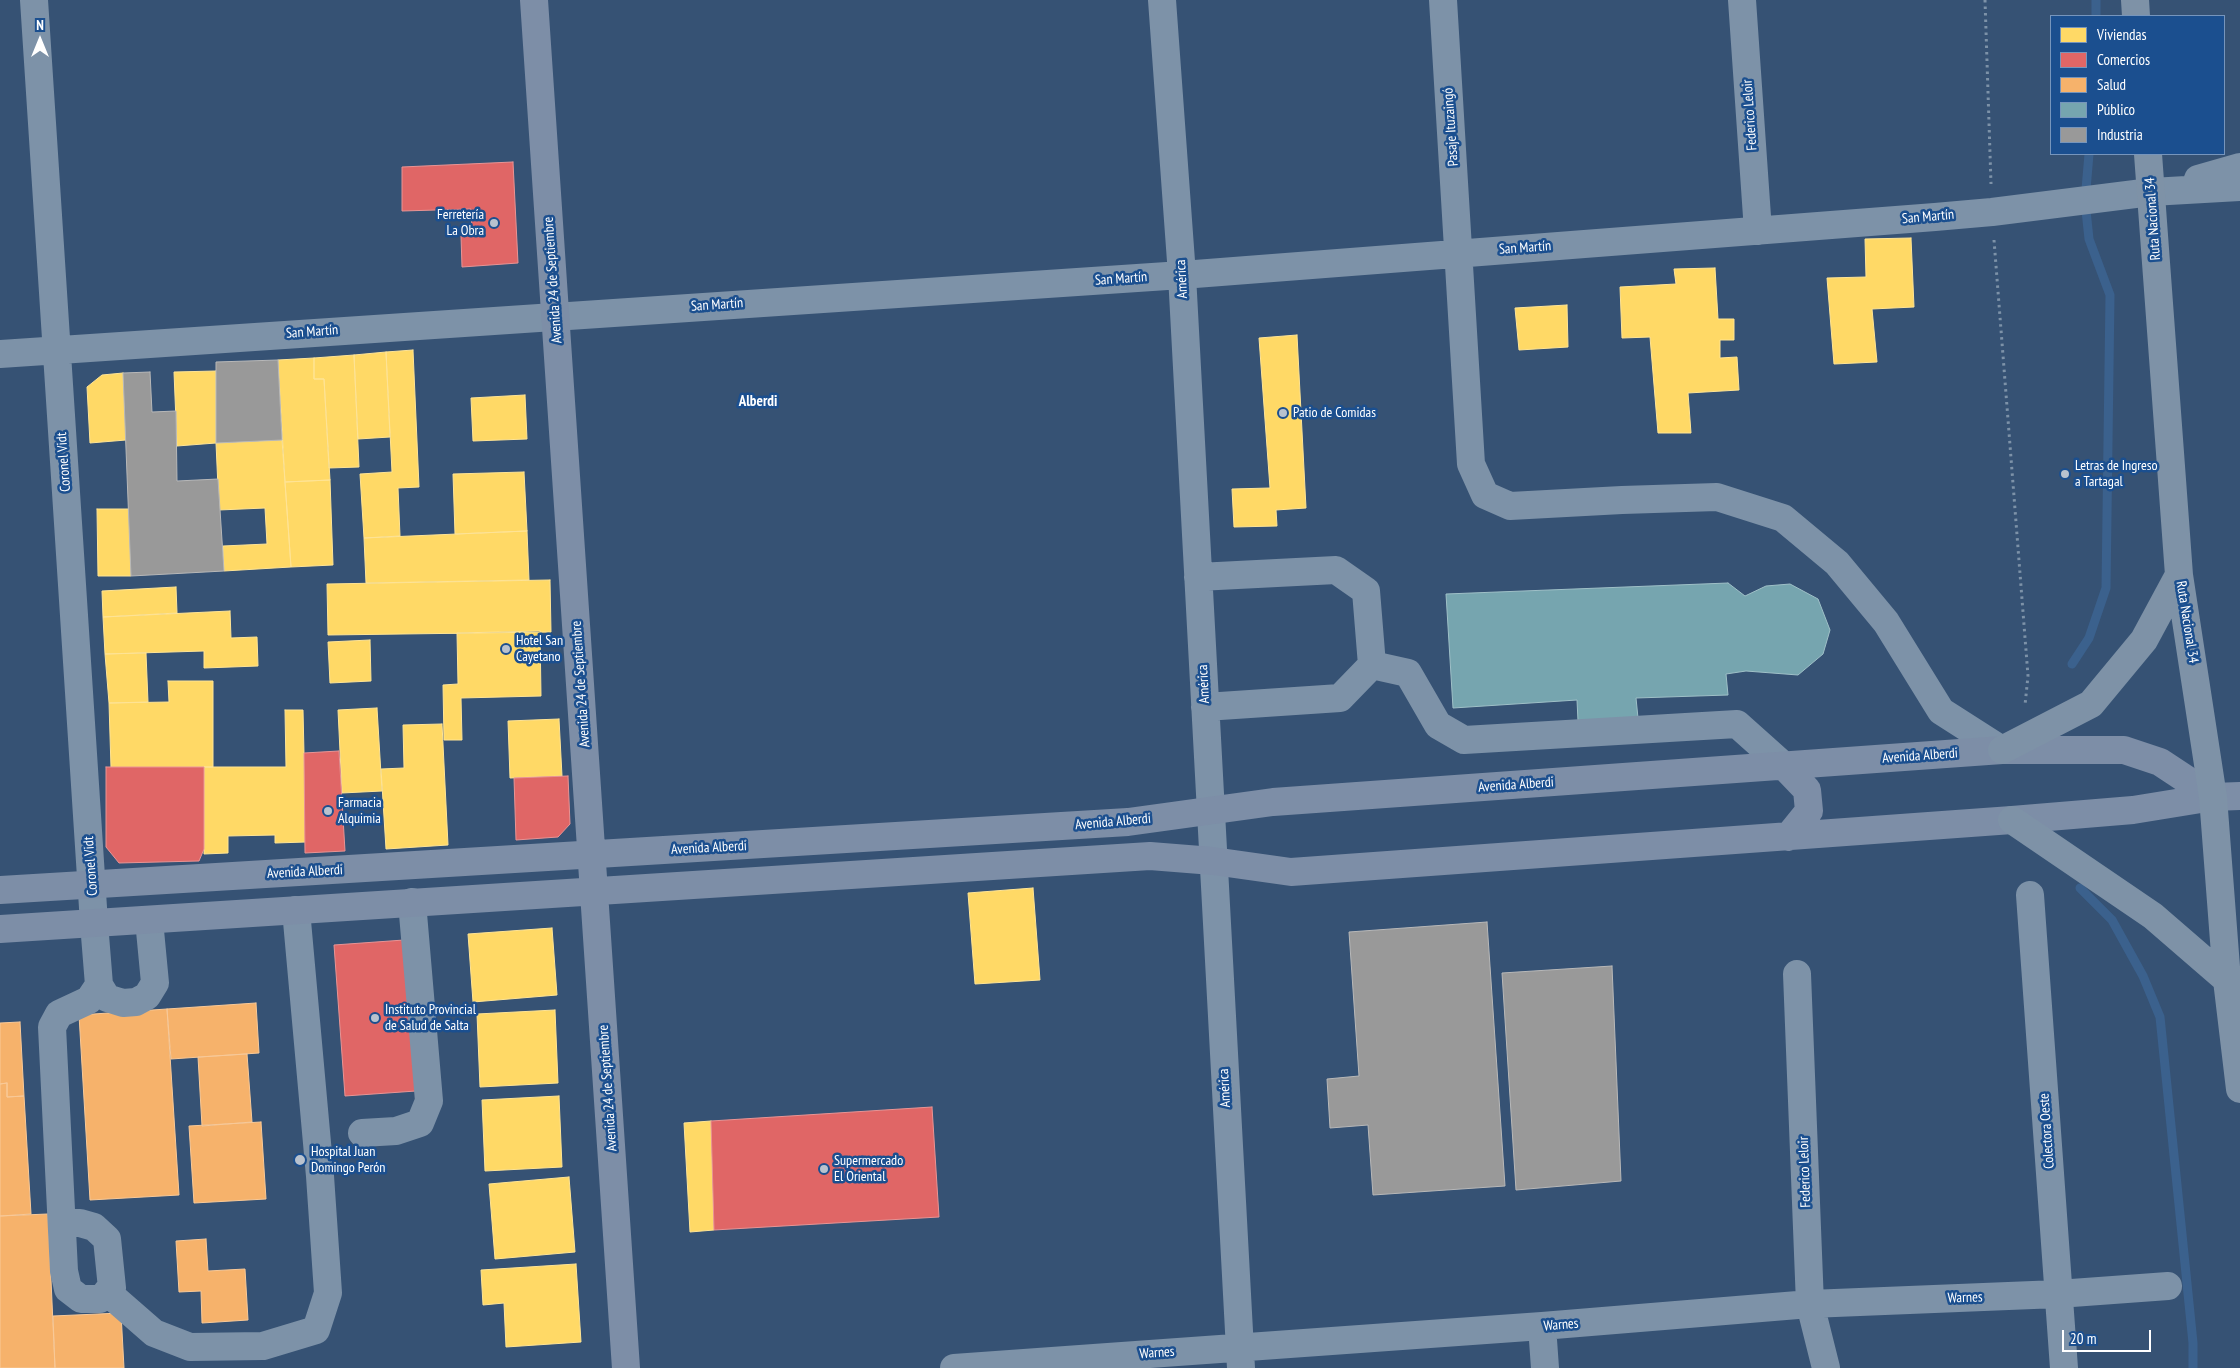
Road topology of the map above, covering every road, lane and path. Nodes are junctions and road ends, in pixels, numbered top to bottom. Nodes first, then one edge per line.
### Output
1 (34, 0) edge
2 (534, 0) edge
3 (1162, 0) edge
4 (1443, 0) edge
5 (1742, 0) edge
6 (1985, 0) edge
7 (2135, 0) edge
8 (2136, 15) edge
9 (2148, 155) edge
10 (2240, 167) edge
11 (2240, 187) edge
12 (2151, 192) junction
13 (1992, 212) junction
14 (1758, 231) junction
15 (1459, 253) junction
16 (1182, 275) junction
17 (556, 315) junction
18 (56, 350) junction
19 (0, 354) edge
20 (2180, 575) junction
21 (1198, 577) junction
22 (1372, 665) junction
23 (1205, 707) junction
24 (2025, 713) dead end
25 (2002, 750) junction
26 (1784, 766) junction
27 (2240, 796) edge
28 (2213, 797) junction
29 (1210, 810) junction
30 (2012, 820) junction
31 (1788, 837) junction
32 (593, 854) junction
33 (1213, 861) junction
34 (92, 885) junction
35 (0, 890) edge
36 (595, 890) junction
37 (2030, 894) dead end
38 (412, 902) junction
39 (296, 910) junction
40 (149, 920) junction
41 (94, 923) junction
42 (0, 929) edge
43 (1797, 974) dead end
44 (2227, 980) junction
45 (99, 985) junction
46 (2240, 1089) edge
47 (362, 1133) dead end
48 (62, 1223) junction
49 (2168, 1286) dead end
50 (107, 1292) junction
51 (2058, 1294) junction
52 (1810, 1304) junction
53 (1542, 1326) junction
54 (1240, 1357) edge
55 (626, 1368) edge
56 (954, 1368) edge
57 (1545, 1368) edge
58 (1826, 1368) edge
59 (2064, 1368) edge

1 - 18 street, Coronel Vidt
2 - 17 main road, Avenida 24 de Septiembre
3 - 16 street, América
4 - 15 street, Pasaje Ituzaingó
5 - 14 street, Federico Leloir
6 - 13 path
7 - 8 highway
9 - 12 highway, Ruta Nacional 34
10 - 12 street
11 - 12 street, San Martín
12 - 13 street, San Martín
12 - 20 highway, Ruta Nacional 34
13 - 14 street, San Martín
13 - 24 path
14 - 15 street, San Martín
15 - 16 street, San Martín
15 - 25 street, Pasaje Ituzaingó
16 - 17 street, San Martín
16 - 21 street, América
17 - 18 street, San Martín
17 - 32 main road, Avenida 24 de Septiembre
18 - 19 street, San Martín
18 - 34 street, Coronel Vidt
20 - 25 highway
20 - 28 highway, Ruta Nacional 34
21 - 22 street
21 - 23 street, América
22 - 23 street
22 - 26 street
23 - 29 street, América
25 - 26 main road, Avenida Alberdi
25 - 28 main road, Avenida Alberdi
26 - 29 main road, Avenida Alberdi
26 - 31 main road
27 - 28 main road
28 - 30 main road
28 - 44 highway, Ruta Nacional 34
29 - 32 main road, Avenida Alberdi
29 - 33 street, América
30 - 31 main road
30 - 44 highway
31 - 33 main road
32 - 34 main road, Avenida Alberdi
32 - 36 main road, Avenida 24 de Septiembre
33 - 36 main road
33 - 54 street, América
34 - 35 main road, Avenida Alberdi
34 - 41 street, Coronel Vidt
36 - 38 main road
36 - 55 main road, Avenida 24 de Septiembre
37 - 51 street, Colectora Oeste
38 - 39 main road
38 - 47 street
39 - 40 main road
39 - 50 street
40 - 41 main road
40 - 45 street
41 - 42 main road
41 - 45 street, Coronel Vidt
43 - 52 street, Federico Leloir
44 - 46 highway, Ruta Nacional 34
45 - 48 street
48 - 50 street
48 - 50 street
49 - 51 street, Warnes
51 - 52 street, Warnes
51 - 59 street, Colectora Oeste
52 - 53 street, Warnes
52 - 58 street, Federico Leloir
53 - 54 street, Warnes
53 - 57 street
54 - 56 street, Warnes

